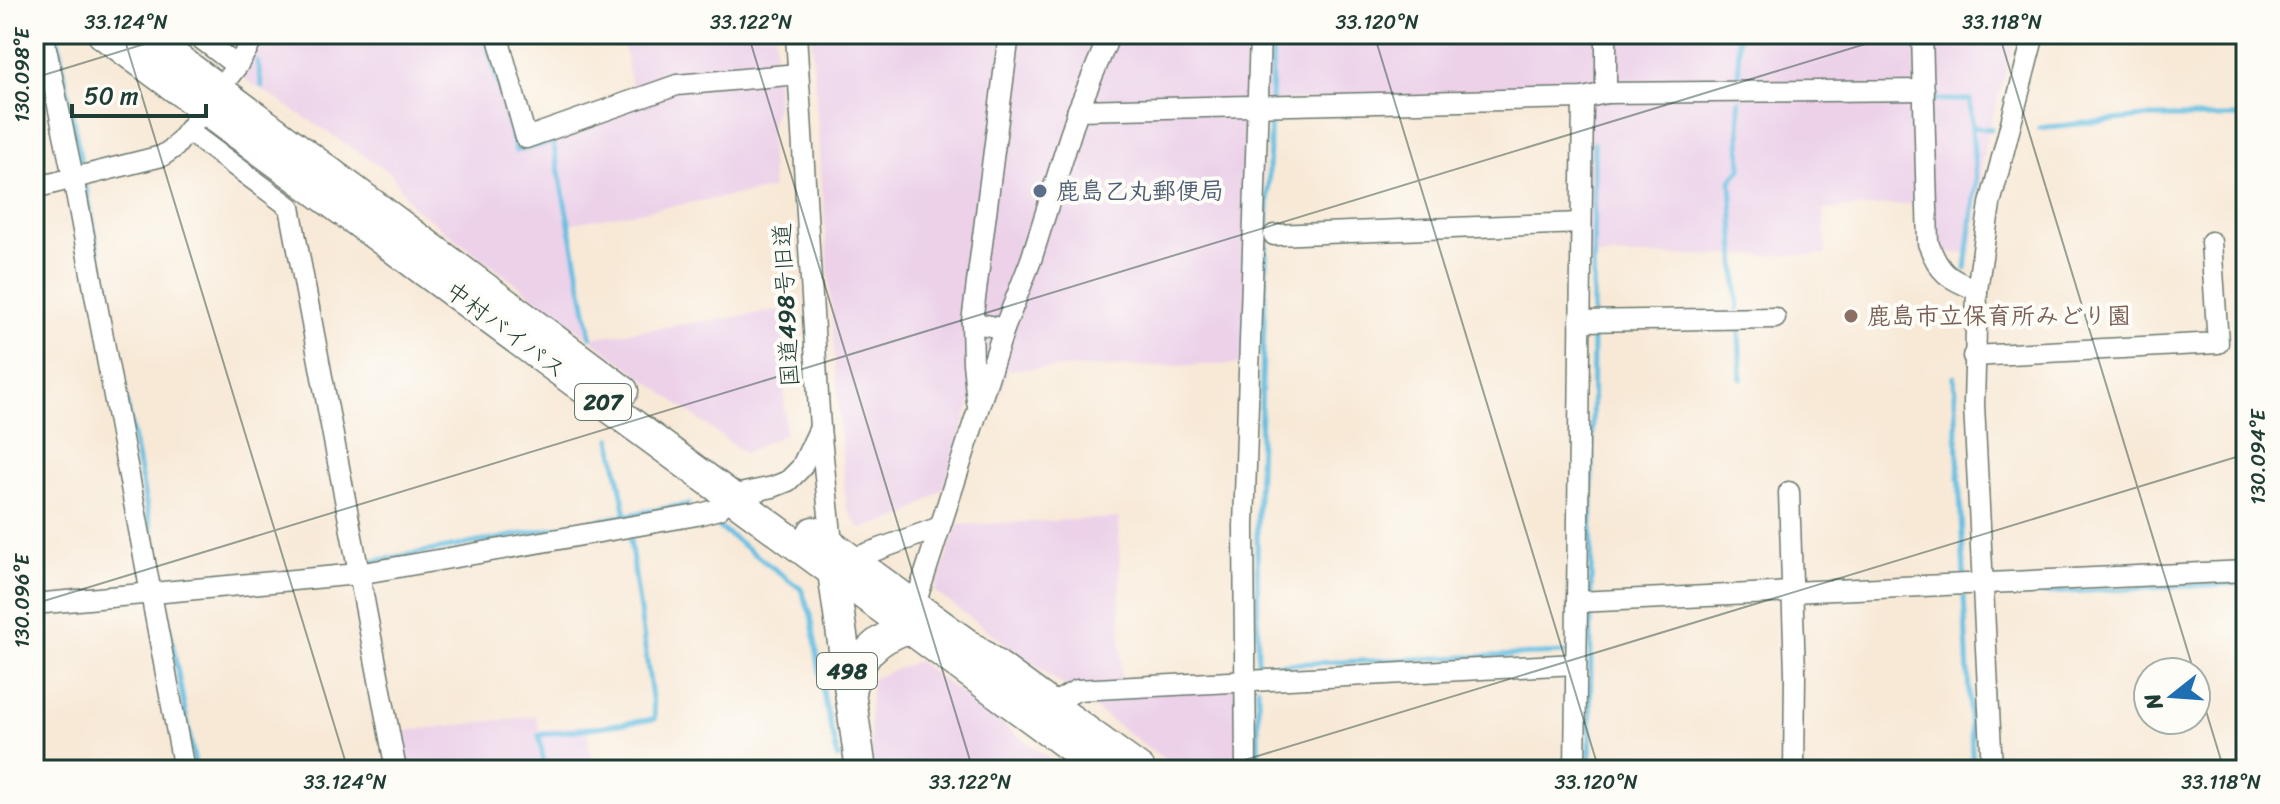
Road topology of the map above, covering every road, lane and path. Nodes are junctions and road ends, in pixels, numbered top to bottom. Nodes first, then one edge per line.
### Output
1 (43, 34) edge
2 (103, 34) edge
3 (144, 34) edge
4 (195, 34) edge
5 (256, 34) edge
6 (497, 34) edge
7 (796, 34) edge
8 (1009, 34) edge
9 (1110, 34) edge
10 (1260, 34) edge
11 (1606, 34) edge
12 (1922, 34) edge
13 (2034, 34) edge
14 (798, 74) junction
15 (1924, 90) junction
16 (1606, 93) junction
17 (212, 98) junction
18 (1583, 98) junction
19 (1267, 106) junction
20 (1078, 110) junction
21 (73, 177) junction
22 (34, 188) edge
23 (1581, 223) junction
24 (1274, 235) dead end
25 (2211, 242) dead end
26 (1977, 290) junction
27 (1775, 318) dead end
28 (1580, 321) junction
29 (972, 322) junction
30 (1004, 329) junction
31 (1973, 356) junction
32 (978, 410) junction
33 (820, 428) junction
34 (1789, 492) dead end
35 (742, 493) junction
36 (940, 527) junction
37 (839, 559) junction
38 (357, 567) junction
39 (2246, 571) edge
40 (1983, 583) junction
41 (1791, 592) junction
42 (160, 594) junction
43 (1577, 602) junction
44 (34, 604) edge
45 (911, 616) junction
46 (1576, 664) junction
47 (1247, 681) junction
48 (850, 690) junction
49 (1039, 712) junction
50 (184, 770) edge
51 (396, 770) edge
52 (861, 770) edge
53 (1102, 770) edge
54 (1140, 770) edge
55 (1246, 770) edge
56 (1575, 770) edge
57 (1794, 770) edge
58 (1992, 770) edge

1 - 21 street
2 - 17 highway, 中村バイパス / 207
3 - 17 highway, 中村バイパス / 207
4 - 17 street
5 - 17 street
6 - 14 street
7 - 14 street, 国道498号旧道
8 - 29 street
9 - 20 street
10 - 19 street
11 - 16 street
12 - 15 street
13 - 26 street
14 - 33 street, 国道498号旧道
15 - 16 street
15 - 26 street
16 - 18 street
17 - 21 street
17 - 35 highway, 中村バイパス / 207
17 - 38 street
18 - 19 street
18 - 23 street
19 - 20 street
19 - 47 street
20 - 30 street
21 - 22 street
21 - 42 street
23 - 24 street
23 - 28 street
25 - 31 street
26 - 31 street
27 - 28 street
28 - 43 street
29 - 30 street
29 - 32 street
30 - 32 street
31 - 40 street
32 - 36 street
33 - 35 street
33 - 37 street, 国道498号旧道
34 - 41 street
35 - 37 highway, 中村バイパス / 207
35 - 38 street
36 - 37 street
36 - 45 street
37 - 45 highway, 中村バイパス / 207
37 - 48 highway, 498
38 - 42 street
38 - 51 street
39 - 40 street
40 - 41 street
40 - 58 street
41 - 43 street
41 - 57 street
42 - 44 street
42 - 50 street
43 - 46 street
45 - 48 highway
45 - 49 highway, 中村バイパス / 207
46 - 47 street
46 - 56 street
47 - 49 street
47 - 55 street
48 - 52 highway, 498
49 - 53 highway, 中村バイパス / 207
49 - 54 highway, 中村バイパス / 207

